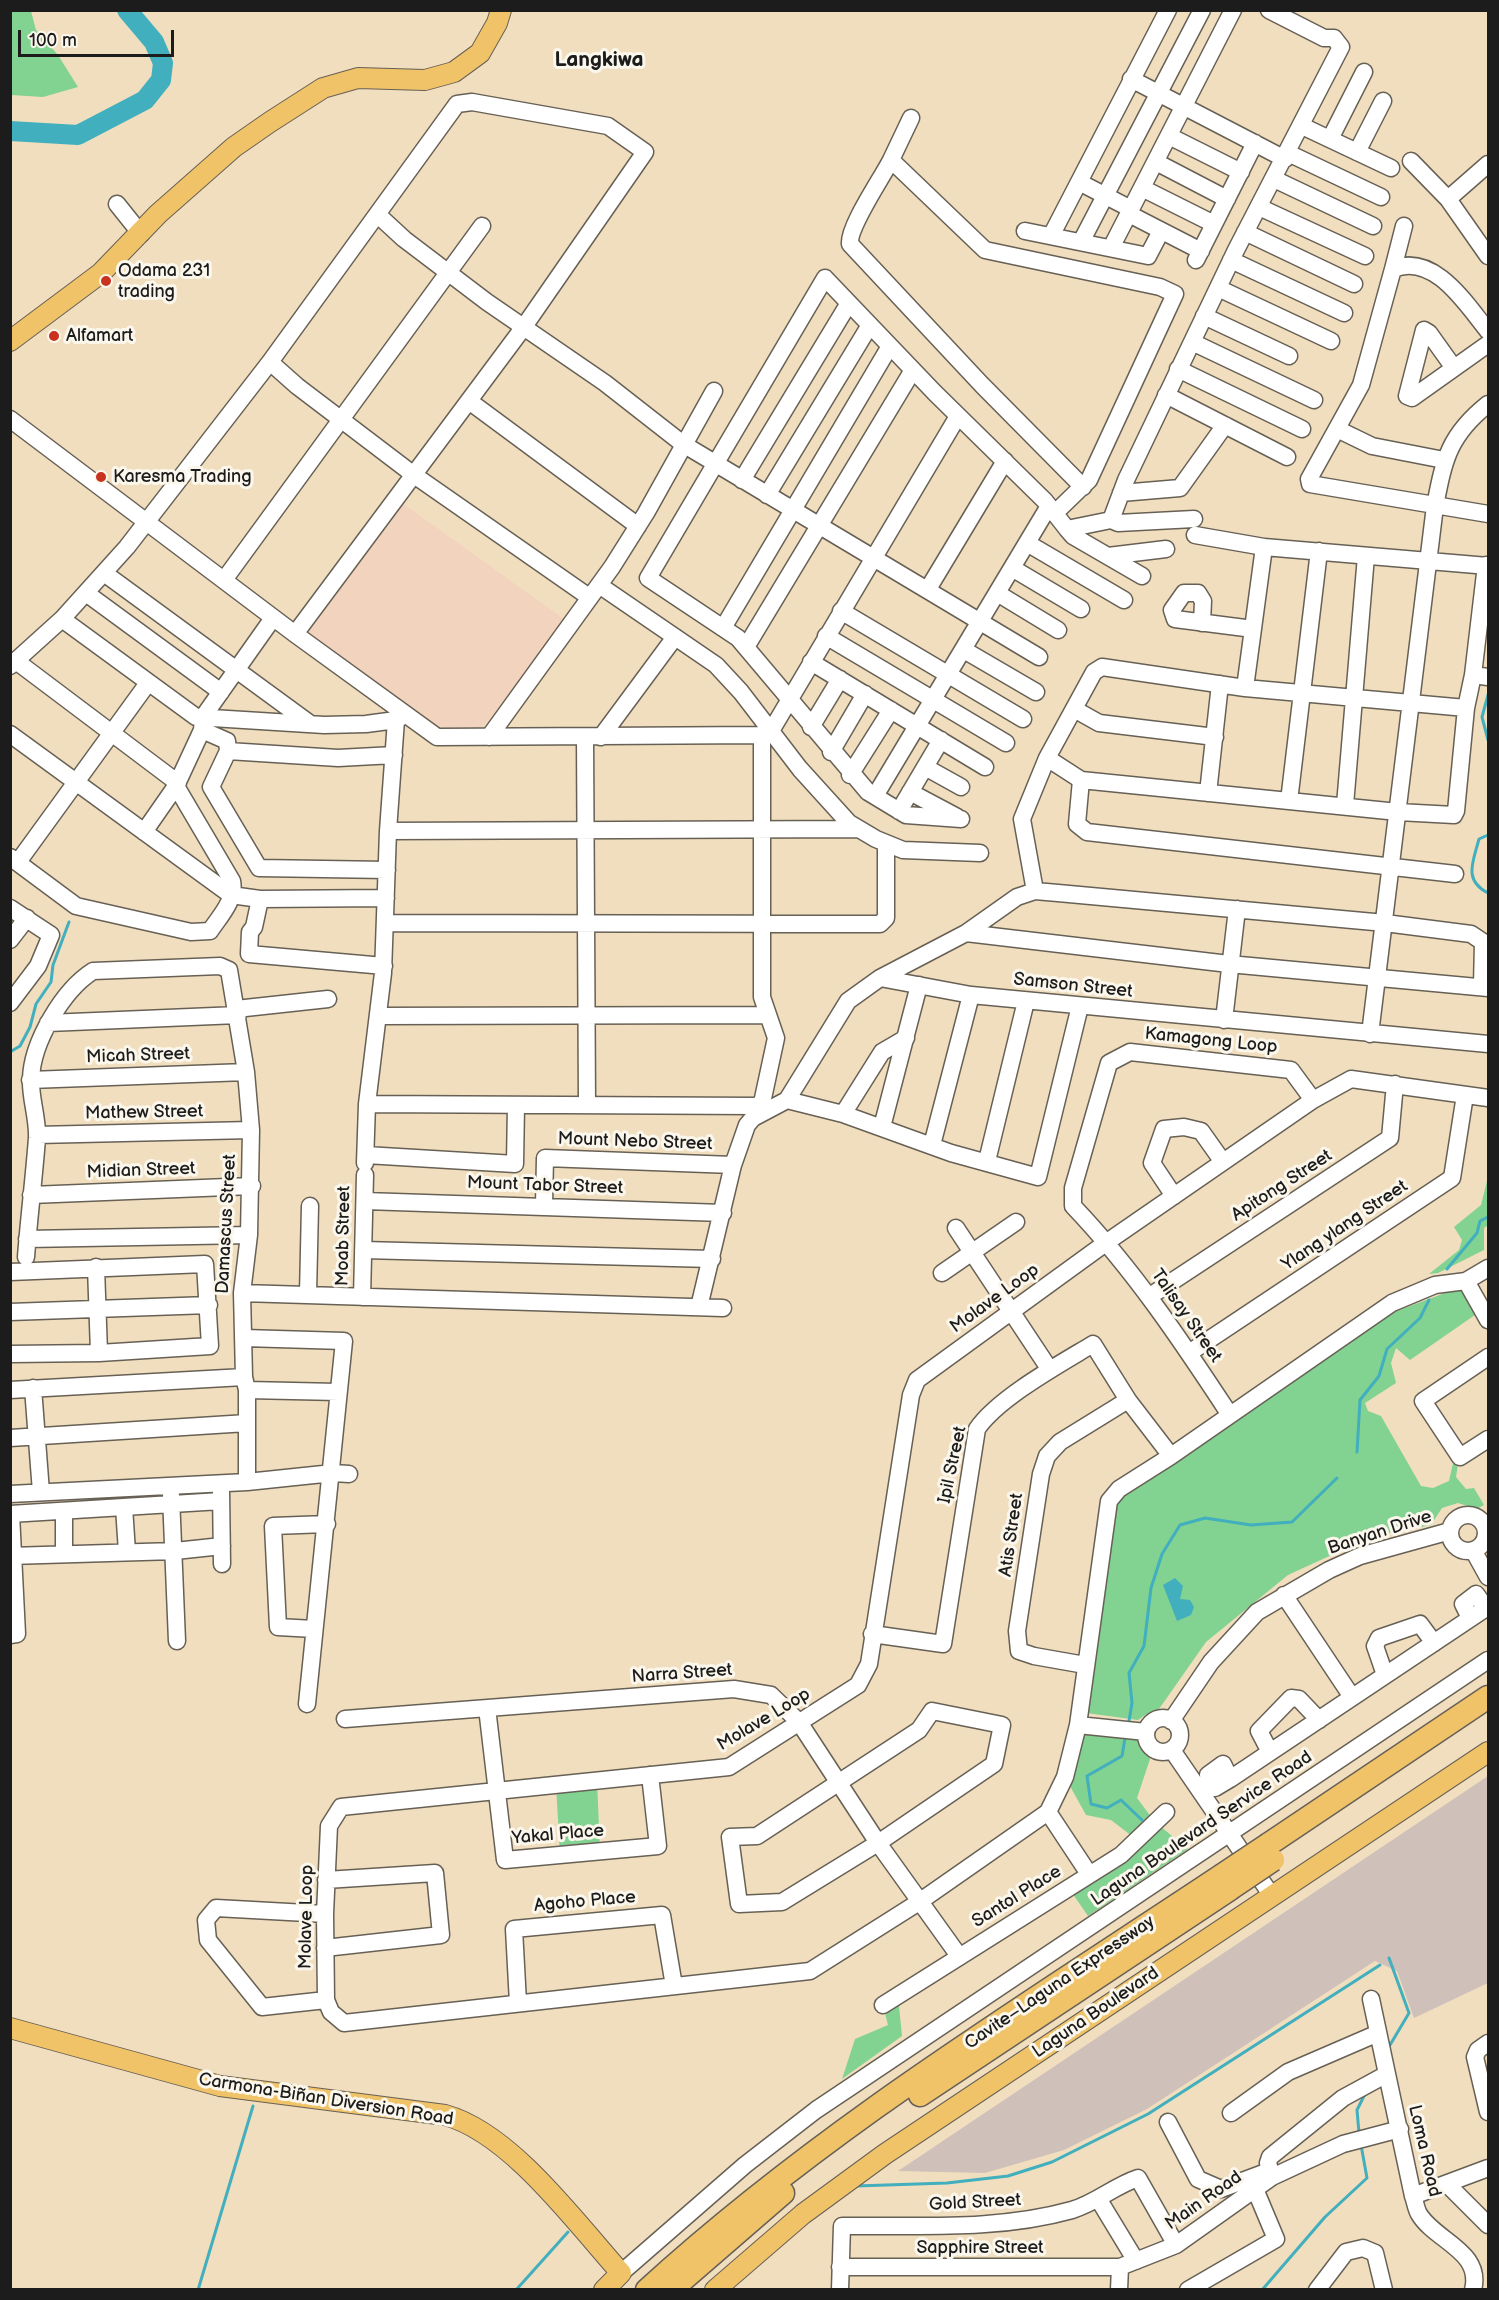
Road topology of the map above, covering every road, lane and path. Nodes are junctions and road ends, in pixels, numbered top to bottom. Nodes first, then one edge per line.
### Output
1 (501, 10) edge
2 (1168, 10) edge
3 (1202, 10) edge
4 (1233, 10) edge
5 (1269, 10) edge
6 (1364, 72) dead end
7 (1131, 79) junction
8 (1158, 93) junction
9 (1383, 100) dead end
10 (1185, 107) junction
11 (910, 118) dead end
12 (1302, 126) junction
13 (1169, 136) junction
14 (1329, 139) junction
15 (1255, 143) junction
16 (1357, 152) junction
17 (1286, 156) junction
18 (891, 160) junction
19 (1411, 161) dead end
20 (1156, 162) junction
21 (1488, 167) edge
22 (1391, 168) dead end
23 (1241, 171) junction
24 (1274, 179) junction
25 (1079, 182) junction
26 (1142, 188) junction
27 (1104, 194) junction
28 (1382, 197) dead end
29 (1227, 199) junction
30 (1448, 199) junction
31 (117, 204) dead end
32 (1259, 207) junction
33 (1130, 212) junction
34 (378, 214) junction
35 (1214, 224) junction
36 (482, 226) dead end
37 (1373, 226) dead end
38 (1404, 226) dead end
39 (1024, 231) dead end
40 (1161, 231) junction
41 (1245, 232) junction
42 (141, 234) junction
43 (1051, 236) junction
44 (1081, 242) junction
45 (1111, 248) junction
46 (1365, 256) dead end
47 (1488, 256) edge
48 (1231, 260) junction
49 (1393, 269) junction
50 (449, 273) junction
51 (1354, 284) dead end
52 (1218, 288) junction
53 (849, 303) junction
54 (1344, 313) dead end
55 (1204, 316) junction
56 (870, 325) junction
57 (523, 328) junction
58 (1488, 331) edge
59 (10, 341) edge
60 (1330, 341) dead end
61 (1192, 342) junction
62 (1488, 344) edge
63 (890, 346) junction
64 (1289, 356) dead end
65 (270, 362) junction
66 (1454, 368) dead end
67 (1178, 369) junction
68 (913, 370) junction
69 (714, 391) dead end
70 (1166, 395) junction
71 (1314, 400) dead end
72 (469, 401) junction
73 (1488, 404) edge
74 (958, 416) junction
75 (10, 419) edge
76 (340, 419) junction
77 (1226, 425) junction
78 (1302, 429) dead end
79 (1337, 429) junction
80 (682, 444) junction
81 (1287, 456) dead end
82 (1444, 460) junction
83 (1005, 461) junction
84 (714, 464) junction
85 (414, 475) junction
86 (742, 480) junction
87 (1083, 487) junction
88 (1121, 493) junction
89 (767, 495) junction
90 (1435, 506) junction
91 (793, 510) junction
92 (1052, 510) junction
93 (1488, 511) edge
94 (1111, 520) junction
95 (147, 521) junction
96 (638, 526) junction
97 (820, 526) junction
98 (1067, 529) junction
99 (1027, 543) junction
100 (1264, 547) junction
101 (1166, 549) dead end
102 (1319, 551) junction
103 (1108, 556) junction
104 (1366, 556) junction
105 (872, 557) junction
106 (1428, 560) junction
107 (1487, 566) edge
108 (1012, 568) junction
109 (104, 573) junction
110 (1142, 576) dead end
111 (224, 580) junction
112 (928, 589) junction
113 (594, 591) junction
114 (86, 593) junction
115 (997, 593) junction
116 (1124, 600) dead end
117 (1081, 609) dead end
118 (841, 611) junction
119 (273, 618) junction
120 (62, 619) junction
121 (981, 621) junction
122 (1202, 623) dead end
123 (723, 628) junction
124 (1253, 629) junction
125 (1058, 630) dead end
126 (295, 634) junction
127 (826, 636) junction
128 (675, 637) junction
129 (746, 647) junction
130 (964, 650) junction
131 (1039, 657) dead end
132 (811, 662) junction
133 (13, 664) edge
134 (236, 671) junction
135 (950, 674) junction
136 (1481, 676) edge
137 (840, 679) junction
138 (148, 682) junction
139 (1220, 684) junction
140 (1245, 688) junction
141 (221, 692) junction
142 (1036, 692) dead end
143 (865, 694) junction
144 (1303, 694) junction
145 (1355, 697) junction
146 (934, 700) junction
147 (789, 701) junction
148 (1411, 703) junction
149 (1466, 708) junction
150 (1074, 709) junction
151 (891, 710) junction
152 (401, 717) junction
153 (1023, 719) dead end
154 (203, 724) junction
155 (311, 724) junction
156 (811, 727) junction
157 (918, 727) junction
158 (766, 733) junction
159 (10, 734) edge
160 (111, 734) junction
161 (489, 737) junction
162 (593, 737) junction
163 (1215, 737) junction
164 (941, 740) junction
165 (1006, 742) dead end
166 (228, 751) junction
167 (831, 752) junction
168 (394, 755) junction
169 (1047, 758) junction
170 (925, 766) junction
171 (985, 767) dead end
172 (850, 775) junction
173 (1081, 780) junction
174 (75, 782) junction
175 (177, 785) junction
176 (960, 787) dead end
177 (910, 792) junction
178 (1208, 793) junction
179 (875, 796) junction
180 (1289, 801) junction
181 (1345, 805) junction
182 (899, 811) junction
183 (1398, 812) junction
184 (858, 828) junction
185 (585, 830) junction
186 (763, 830) junction
187 (388, 831) junction
188 (144, 832) junction
189 (886, 843) junction
190 (980, 853) dead end
191 (14, 860) edge
192 (1392, 866) junction
193 (387, 870) junction
194 (1455, 874) dead end
195 (1035, 891) junction
196 (231, 895) junction
197 (386, 898) junction
198 (260, 899) junction
199 (10, 908) edge
200 (1237, 909) junction
201 (27, 918) junction
202 (763, 922) junction
203 (1385, 922) junction
204 (386, 923) junction
205 (586, 923) junction
206 (966, 933) junction
207 (10, 940) edge
208 (1229, 964) junction
209 (384, 966) junction
210 (1378, 977) junction
211 (880, 978) junction
212 (919, 985) junction
213 (1485, 987) edge
214 (971, 995) junction
215 (328, 999) dead end
216 (1026, 1000) junction
217 (10, 1004) edge
218 (1080, 1006) junction
219 (237, 1012) junction
220 (586, 1014) junction
221 (768, 1015) junction
222 (378, 1016) junction
223 (1224, 1020) junction
224 (48, 1023) junction
225 (1370, 1035) junction
226 (906, 1038) junction
227 (1488, 1044) edge
228 (246, 1072) junction
229 (30, 1080) junction
230 (1395, 1084) junction
231 (1465, 1095) junction
232 (1488, 1098) edge
233 (787, 1100) junction
234 (1313, 1100) junction
235 (367, 1104) junction
236 (516, 1105) junction
237 (586, 1106) junction
238 (843, 1114) junction
239 (882, 1127) junction
240 (251, 1130) junction
241 (37, 1135) junction
242 (932, 1145) junction
243 (987, 1161) junction
244 (1223, 1162) junction
245 (365, 1164) junction
246 (734, 1165) junction
247 (252, 1186) junction
248 (31, 1195) junction
249 (1174, 1196) junction
250 (364, 1200) junction
251 (544, 1205) junction
252 (310, 1206) dead end
253 (723, 1213) junction
254 (1016, 1222) dead end
255 (956, 1228) dead end
256 (249, 1235) junction
257 (27, 1239) junction
258 (1107, 1242) junction
259 (363, 1250) junction
260 (974, 1252) junction
261 (26, 1257) dead end
262 (712, 1258) junction
263 (96, 1267) junction
264 (1488, 1268) edge
265 (10, 1272) edge
266 (942, 1273) dead end
267 (1466, 1281) junction
268 (242, 1293) junction
269 (308, 1294) junction
270 (1150, 1296) junction
271 (362, 1297) junction
272 (208, 1305) junction
273 (97, 1306) junction
274 (699, 1307) junction
275 (723, 1308) dead end
276 (1011, 1310) junction
277 (10, 1312) edge
278 (1488, 1320) edge
279 (244, 1338) junction
280 (99, 1353) junction
281 (1189, 1353) junction
282 (10, 1354) edge
283 (1488, 1357) edge
284 (1050, 1370) junction
285 (245, 1383) junction
286 (33, 1388) junction
287 (10, 1390) edge
288 (338, 1392) junction
289 (1128, 1400) junction
290 (1230, 1415) junction
291 (247, 1423) junction
292 (37, 1437) junction
293 (10, 1438) edge
294 (1488, 1439) edge
295 (1171, 1456) junction
296 (341, 1473) junction
297 (247, 1482) junction
298 (220, 1483) junction
299 (170, 1486) junction
300 (41, 1492) junction
301 (10, 1494) edge
302 (221, 1501) junction
303 (171, 1504) junction
304 (124, 1507) junction
305 (64, 1511) junction
306 (11, 1514) edge
307 (1486, 1523) edge
308 (327, 1524) junction
309 (1450, 1531) junction
310 (222, 1546) junction
311 (1481, 1549) edge
312 (175, 1551) junction
313 (127, 1552) junction
314 (64, 1554) junction
315 (11, 1556) edge
316 (222, 1564) dead end
317 (1488, 1577) edge
318 (1284, 1595) junction
319 (1470, 1618) dead end
320 (314, 1629) junction
321 (872, 1634) junction
322 (10, 1635) edge
323 (177, 1641) dead end
324 (1434, 1643) junction
325 (1488, 1660) edge
326 (1085, 1665) junction
327 (1385, 1675) junction
328 (1352, 1697) junction
329 (1488, 1697) edge
330 (307, 1704) dead end
331 (488, 1708) junction
332 (1488, 1714) edge
333 (345, 1719) dead end
334 (1319, 1720) junction
335 (1171, 1721) junction
336 (799, 1722) junction
337 (1078, 1725) junction
338 (1146, 1732) junction
339 (1172, 1750) junction
340 (1270, 1752) junction
341 (1488, 1752) edge
342 (650, 1775) junction
343 (1230, 1779) dead end
344 (839, 1783) junction
345 (498, 1790) junction
346 (1048, 1812) junction
347 (1166, 1812) dead end
348 (1230, 1834) junction
349 (878, 1843) junction
350 (1273, 1851) junction
351 (1089, 1874) junction
352 (326, 1880) junction
353 (1225, 1882) junction
354 (1272, 1896) junction
355 (919, 1902) junction
356 (325, 1914) junction
357 (325, 1948) junction
358 (959, 1956) junction
359 (674, 1986) junction
360 (1371, 1999) dead end
361 (326, 2000) junction
362 (518, 2003) junction
363 (883, 2005) dead end
364 (10, 2028) edge
365 (1376, 2034) junction
366 (1488, 2043) edge
367 (1387, 2074) junction
368 (1488, 2112) edge
369 (1231, 2113) dead end
370 (1168, 2122) dead end
371 (1400, 2129) junction
372 (1488, 2168) edge
373 (1265, 2180) junction
374 (1447, 2184) junction
375 (1413, 2196) junction
376 (1099, 2200) junction
377 (1488, 2225) edge
378 (1176, 2245) junction
379 (1128, 2264) junction
380 (840, 2267) junction
381 (621, 2273) junction
382 (604, 2289) edge
383 (647, 2289) edge
384 (671, 2289) edge
385 (715, 2289) edge
386 (840, 2289) edge
387 (1119, 2289) edge
388 (1188, 2289) edge
389 (1317, 2289) edge
390 (1384, 2289) edge
391 (1473, 2289) edge

1 - 42 main road
2 - 7 street
3 - 8 street
4 - 10 street
5 - 12 street
6 - 14 street
7 - 8 street
7 - 25 street
8 - 10 street
8 - 27 street
9 - 16 street
10 - 13 street
10 - 15 street
11 - 18 street
12 - 14 street
12 - 17 street
13 - 20 street
13 - 23 street
14 - 16 street
15 - 17 street
15 - 23 street
16 - 22 street
17 - 24 street
17 - 28 street
18 - 87 street
18 - 87 street
19 - 30 street
20 - 26 street
20 - 29 street
21 - 30 street
23 - 29 street
24 - 32 street
24 - 37 street
25 - 27 street
25 - 43 street
26 - 33 street
26 - 35 street
27 - 33 street
27 - 44 street
29 - 35 street
30 - 47 street
31 - 42 street
32 - 41 street
32 - 46 street
33 - 40 street
33 - 45 street
34 - 50 street
34 - 57 street
34 - 65 street
35 - 40 street
36 - 50 street
38 - 49 street
39 - 43 street
40 - 45 street
41 - 48 street
41 - 51 street
42 - 59 main road
43 - 44 street
44 - 45 street
48 - 52 street
48 - 54 street
49 - 58 street
49 - 79 street
50 - 57 street
50 - 76 street
52 - 55 street
52 - 60 street
53 - 56 street
53 - 84 street
53 - 86 street
55 - 61 street
55 - 64 street
56 - 63 street
56 - 89 street
57 - 72 street
57 - 80 street
61 - 67 street
61 - 71 street
62 - 66 street
63 - 68 street
63 - 91 street
65 - 76 street
65 - 95 street
67 - 70 street
67 - 78 street
68 - 74 street
68 - 97 street
69 - 80 street
70 - 77 street
70 - 88 street
72 - 85 street
72 - 96 street
73 - 82 street
74 - 83 street
74 - 105 street
75 - 95 street
76 - 85 street
76 - 111 street
77 - 81 street
77 - 88 street
79 - 82 street
79 - 90 street
80 - 84 street
80 - 96 street
82 - 90 street
83 - 92 street
83 - 112 street
84 - 86 street
84 - 123 street
85 - 113 street
85 - 126 street
86 - 89 street
87 - 92 street
88 - 94 street
89 - 91 street
90 - 93 street
90 - 106 street
91 - 97 street
91 - 123 street
92 - 98 street
92 - 99 street
94 - 98 street
94 - 100 street
95 - 109 street
95 - 111 street
96 - 113 street
97 - 105 street
97 - 129 street
98 - 103 street
99 - 108 street
99 - 116 street
100 - 102 street
100 - 124 street
101 - 103 street
102 - 104 street
102 - 144 street
103 - 110 street
104 - 106 street
104 - 145 street
105 - 112 street
105 - 118 street
106 - 107 street
106 - 148 street
107 - 136 street
108 - 115 street
108 - 117 street
109 - 114 street
109 - 134 street
111 - 119 street
112 - 121 street
113 - 128 street
113 - 161 street
114 - 120 street
114 - 141 street
115 - 121 street
115 - 125 street
118 - 127 street
118 - 135 street
119 - 126 street
119 - 134 street
120 - 133 street
120 - 138 street
121 - 130 street
121 - 131 street
122 - 124 street
123 - 129 street
124 - 140 street
126 - 152 street
127 - 132 street
127 - 146 street
128 - 158 street
128 - 162 street
129 - 147 street
130 - 135 street
130 - 142 street
132 - 137 street
132 - 147 street
133 - 160 street
134 - 141 street
134 - 155 street
135 - 146 street
135 - 153 street
136 - 149 street
137 - 143 street
137 - 156 street
138 - 154 street
138 - 160 street
139 - 140 street
139 - 150 street
139 - 163 street
140 - 144 street
141 - 154 street
143 - 151 street
143 - 167 street
144 - 145 street
144 - 180 street
145 - 148 street
145 - 181 street
146 - 157 street
146 - 165 street
147 - 156 street
147 - 158 street
148 - 149 street
148 - 183 street
149 - 183 street
150 - 163 street
150 - 169 street
151 - 157 street
151 - 172 street
152 - 155 street
152 - 161 street
152 - 168 street, Moab Street
154 - 155 street
154 - 166 street
154 - 175 street
156 - 167 street
157 - 164 street
157 - 179 street
158 - 162 street
158 - 184 street
158 - 186 street
159 - 174 street
160 - 174 street
160 - 175 street
161 - 162 street
162 - 185 street
163 - 178 street
164 - 170 street
164 - 171 street
166 - 168 street
166 - 193 street
167 - 172 street
168 - 187 street, Moab Street
169 - 173 street
169 - 195 street
170 - 176 street
170 - 177 street
172 - 179 street
173 - 178 street
173 - 192 street
174 - 188 street
174 - 191 street
175 - 188 street
175 - 196 street
177 - 182 street
177 - 182 street
178 - 180 street
179 - 182 street
180 - 181 street
181 - 183 street
183 - 192 street
184 - 186 street
184 - 189 street
185 - 186 street
185 - 187 street
185 - 205 street
186 - 202 street
187 - 193 street, Moab Street
188 - 196 street
189 - 190 street
189 - 202 street
191 - 196 street
192 - 194 street
192 - 203 street
193 - 197 street, Moab Street
195 - 200 street
195 - 206 street
196 - 198 street
197 - 198 street
197 - 204 street, Moab Street
198 - 209 street
199 - 201 street
200 - 203 street
200 - 208 street
201 - 207 street
201 - 217 street
202 - 205 street
202 - 221 street
203 - 210 street
203 - 213 street
204 - 205 street
204 - 209 street, Moab Street
205 - 220 street
206 - 208 street
206 - 211 street
208 - 210 street
208 - 223 street
209 - 222 street, Moab Street
210 - 213 street
210 - 225 street
211 - 212 street, Samson Street
211 - 233 street
212 - 214 street, Samson Street
212 - 226 street
214 - 216 street, Samson Street
214 - 242 street
215 - 219 street
216 - 218 street, Samson Street
216 - 243 street
218 - 223 street, Samson Street
218 - 243 street
219 - 224 street
219 - 224 street, Damascus Street
219 - 228 street, Damascus Street
220 - 221 street
220 - 222 street
220 - 237 street
221 - 237 street
222 - 235 street, Moab Street
223 - 225 street, Samson Street
224 - 229 street
225 - 227 street, Samson Street
226 - 238 street
226 - 239 street
228 - 229 street, Micah Street
228 - 240 street, Damascus Street
229 - 241 street
230 - 231 street, Molave Loop
230 - 234 street, Molave Loop
230 - 270 street, Apitong Street
231 - 232 street, Molave Loop
231 - 281 street, Ylang ylang Street
233 - 238 street
233 - 246 street
234 - 244 street, Molave Loop
234 - 258 street, Kamagong Loop
235 - 236 street
235 - 245 street, Moab Street
236 - 237 street
236 - 245 street
238 - 239 street
239 - 242 street
240 - 241 street, Mathew Street
240 - 247 street, Damascus Street
241 - 248 street
242 - 243 street
244 - 249 street, Molave Loop
244 - 249 street
245 - 250 street, Moab Street
246 - 251 street, Mount Nebo Street
246 - 253 street
247 - 248 street, Midian Street
247 - 256 street, Damascus Street
248 - 257 street
249 - 258 street, Molave Loop
250 - 251 street, Mount Tabor Street
250 - 259 street, Moab Street
251 - 253 street, Mount Tabor Street
252 - 269 street
253 - 262 street
254 - 260 street
255 - 260 street
256 - 257 street
256 - 268 street, Damascus Street
257 - 261 street
258 - 270 street, Talisay Street
258 - 276 street, Molave Loop
259 - 262 street
259 - 271 street, Moab Street
260 - 266 street
260 - 276 street
262 - 274 street
263 - 265 street
263 - 272 street
263 - 273 street
264 - 267 street
267 - 278 street
267 - 290 street
268 - 269 street
268 - 279 street, Damascus Street
269 - 271 street
270 - 281 street, Talisay Street
271 - 274 street
272 - 273 street
272 - 280 street
273 - 277 street
273 - 280 street
274 - 275 street
276 - 284 street
276 - 321 street, Molave Loop
279 - 285 street, Damascus Street
279 - 288 street
280 - 282 street
281 - 290 street, Talisay Street
283 - 294 street
284 - 289 street, Ipil Street
284 - 321 street, Ipil Street
285 - 286 street
285 - 288 street
285 - 291 street, Damascus Street
286 - 287 street
286 - 292 street
288 - 296 street
289 - 295 street, Ipil Street
289 - 326 street, Atis Street
290 - 295 street
291 - 292 street
291 - 297 street, Damascus Street
292 - 293 street
292 - 300 street
295 - 326 street
296 - 297 street
296 - 308 street
297 - 298 street
298 - 299 street
298 - 302 street
299 - 300 street
299 - 303 street
300 - 301 street
302 - 303 street
302 - 310 street
303 - 304 street
303 - 312 street
304 - 305 street
304 - 313 street
305 - 306 street
305 - 314 street
306 - 315 street
307 - 309 street
307 - 311 street
308 - 320 street
308 - 320 street
309 - 311 street
309 - 318 street, Banyan Drive
310 - 312 street
310 - 316 street
311 - 317 street
312 - 313 street
312 - 323 street
313 - 314 street
314 - 315 street
315 - 322 street
318 - 328 street
318 - 335 street, Banyan Drive
319 - 324 street
320 - 330 street
321 - 336 street, Molave Loop
324 - 327 street
324 - 327 street
325 - 348 street, Laguna Boulevard Service Road
326 - 337 street
327 - 328 street
328 - 334 street
329 - 350 highway, Cavite–Laguna Expressway
331 - 333 street, Narra Street
331 - 336 street, Narra Street
331 - 345 street, Yakal Place
332 - 350 highway, Cavite–Laguna Expressway
334 - 340 street
334 - 340 street
335 - 338 street
335 - 339 street
336 - 342 street, Molave Loop
336 - 344 street, Narra Street
337 - 338 street
337 - 346 street
338 - 339 street
339 - 348 street
340 - 343 street
341 - 354 main road, Laguna Boulevard
342 - 345 street, Molave Loop
342 - 345 street, Yakal Place
344 - 349 street, Narra Street
344 - 349 street
344 - 349 street
345 - 352 street, Molave Loop
346 - 351 street
346 - 355 street
347 - 351 street, Santol Place
348 - 354 street
348 - 381 street, Laguna Boulevard Service Road
349 - 355 street, Narra Street
350 - 353 highway, Cavite–Laguna Expressway, bridge
351 - 358 street, Santol Place
352 - 356 street, Molave Loop
352 - 357 street
353 - 383 highway, Cavite–Laguna Expressway
353 - 384 highway, Cavite–Laguna Expressway
354 - 385 main road, Laguna Boulevard
355 - 358 street, Narra Street
355 - 359 street
356 - 357 street, Molave Loop
356 - 361 street
357 - 361 street, Molave Loop
358 - 363 street, Santol Place
359 - 362 street
359 - 362 street, Agoho Place
360 - 365 street, Loma Road
361 - 362 street
364 - 381 main road, Carmona-Biñan Diversion Road
365 - 367 street, Loma Road
365 - 369 street
366 - 368 street
367 - 371 street, Loma Road
367 - 373 street
370 - 373 street
371 - 373 street
371 - 375 street, Loma Road
372 - 374 street
373 - 378 street, Main Road
373 - 388 street
374 - 375 street
374 - 377 street
375 - 391 street, Loma Road
376 - 378 street, Gold Street
376 - 379 street
376 - 380 street, Gold Street
378 - 379 street, Main Road
379 - 380 street, Sapphire Street
379 - 387 street
380 - 386 street
381 - 382 main road
389 - 390 street

